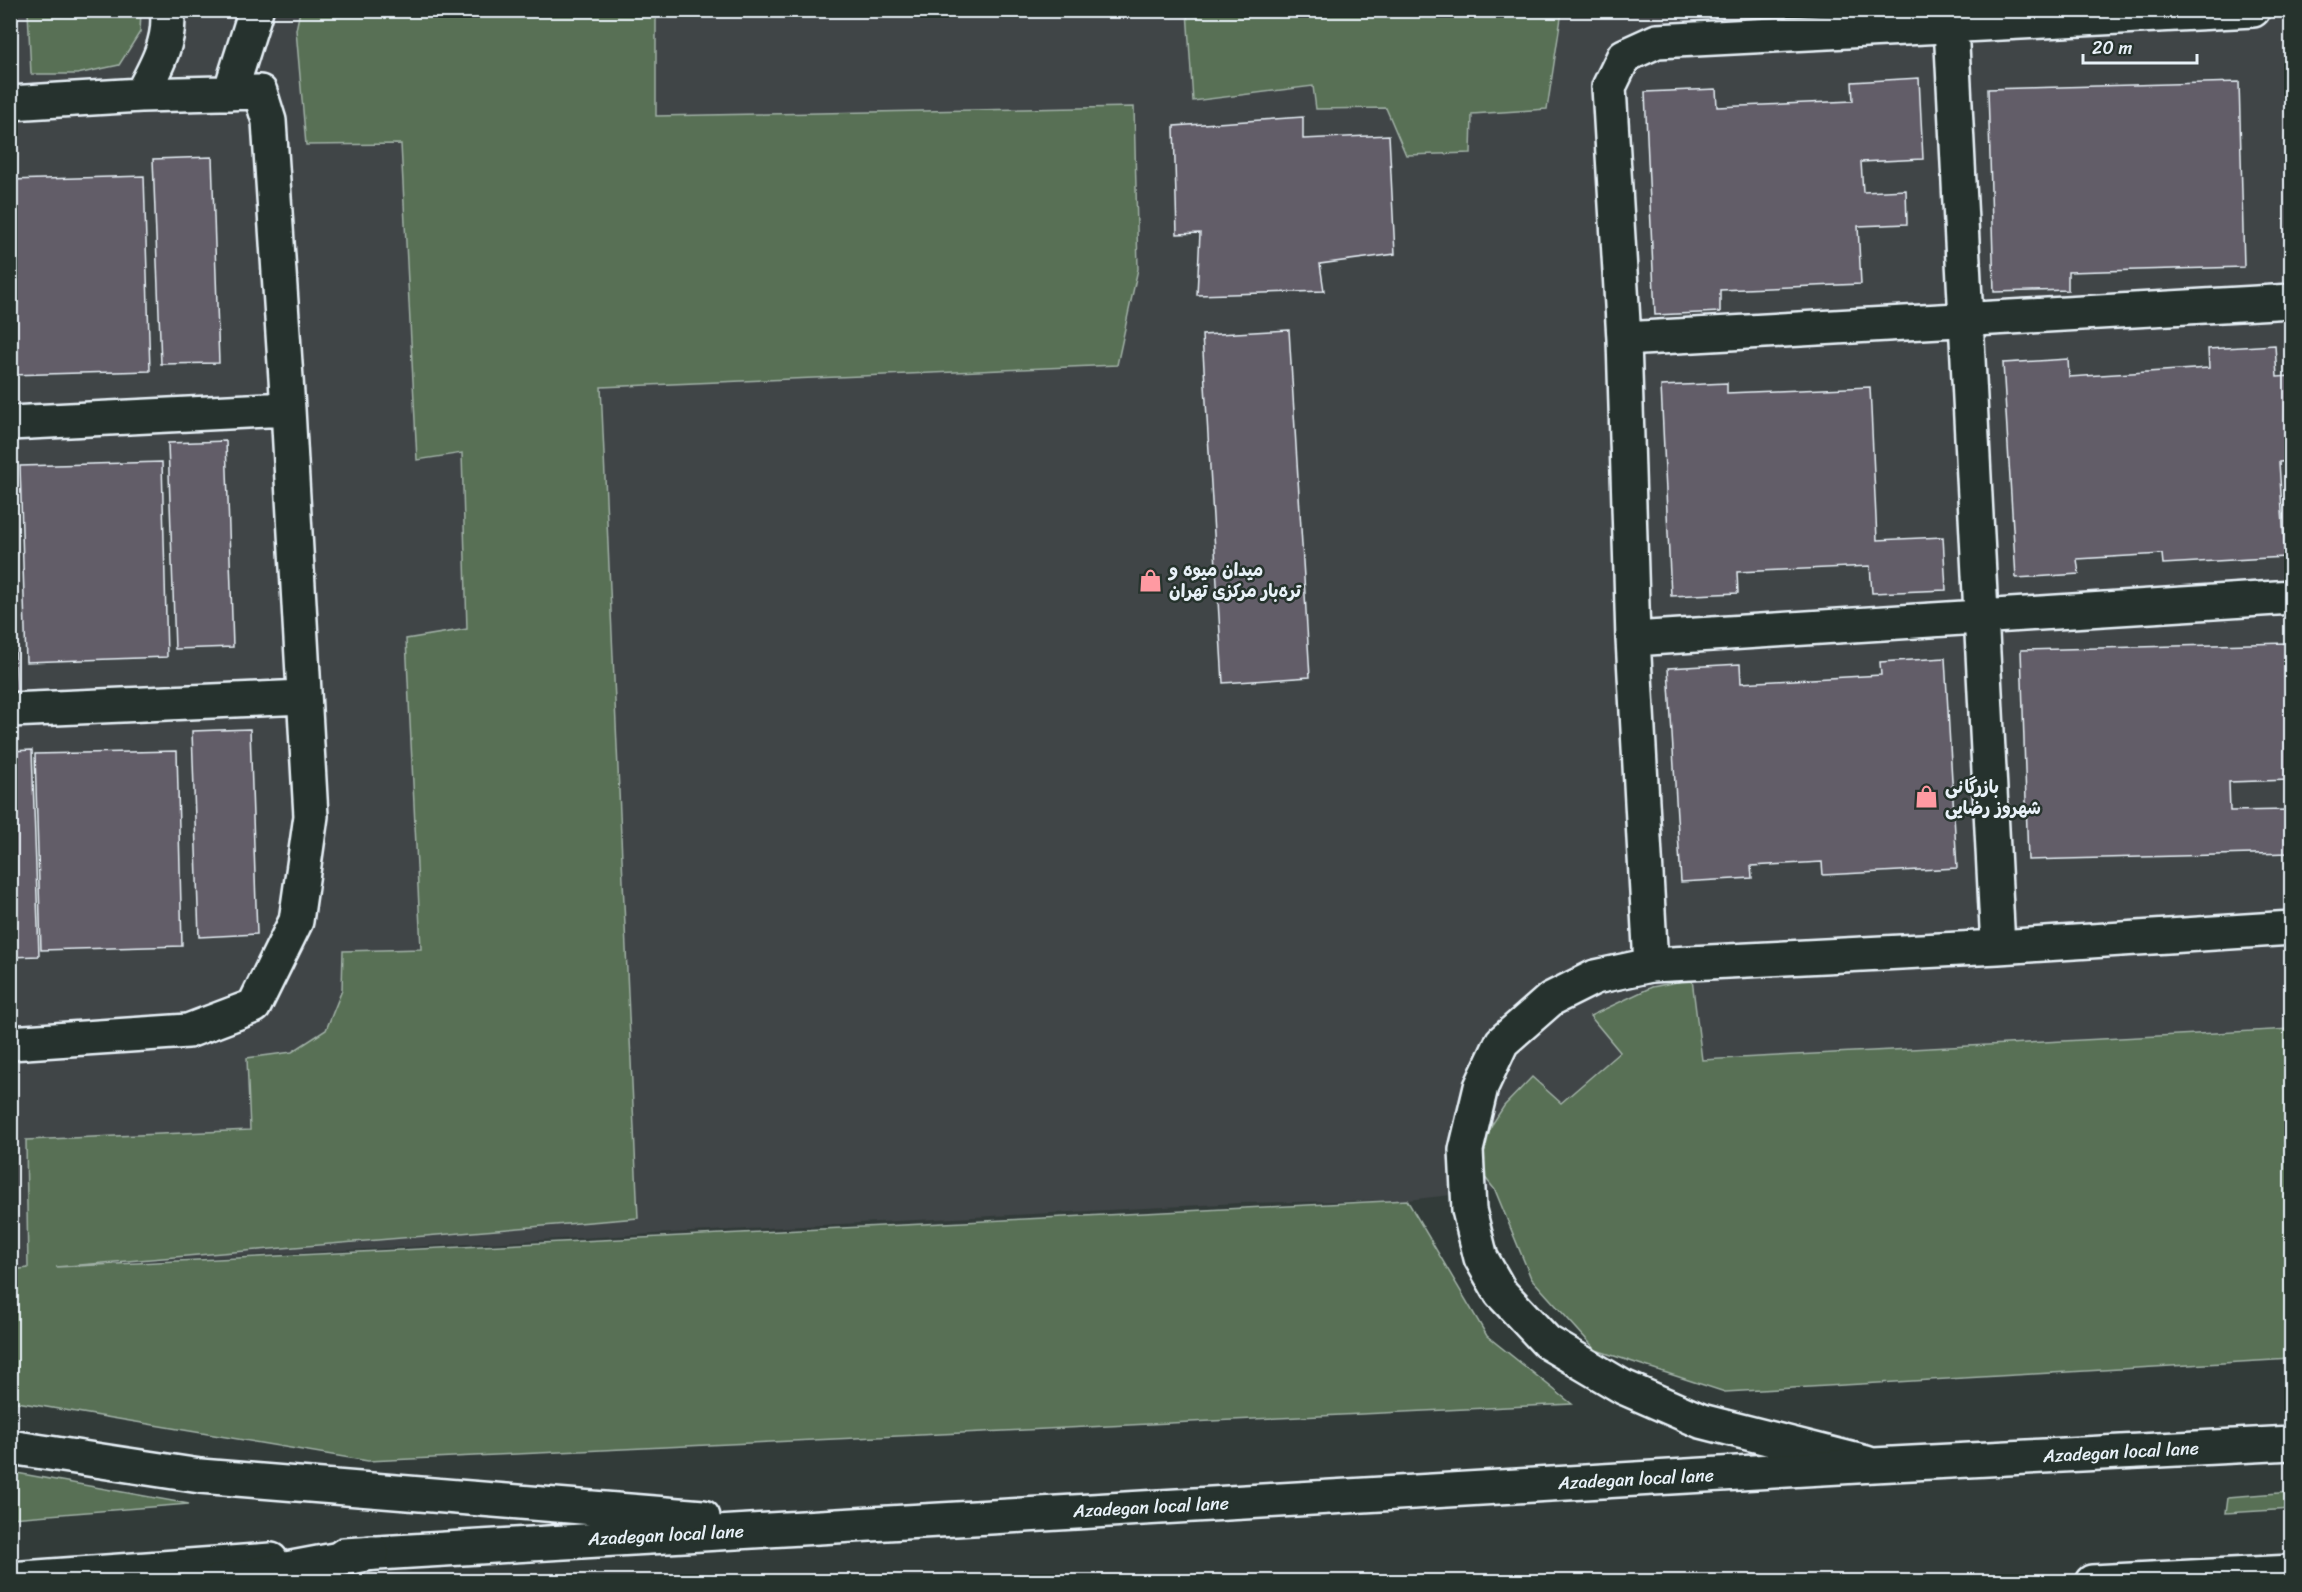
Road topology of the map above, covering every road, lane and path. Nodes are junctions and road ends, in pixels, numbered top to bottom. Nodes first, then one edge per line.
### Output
1 (167, 10) edge
2 (256, 10) edge
3 (2253, 10) edge
4 (1951, 26) junction
5 (230, 93) junction
6 (141, 94) junction
7 (10, 103) edge
8 (2292, 301) edge
9 (1966, 320) junction
10 (1624, 339) junction
11 (288, 409) junction
12 (10, 423) edge
13 (2292, 597) edge
14 (1981, 616) junction
15 (1633, 639) junction
16 (304, 696) junction
17 (10, 710) edge
18 (2292, 928) edge
19 (1998, 947) junction
20 (1651, 965) junction
21 (13, 1051) edge
22 (2292, 1443) edge
23 (10, 1447) edge
24 (1874, 1465) junction
25 (821, 1526) junction
26 (372, 1553) junction
27 (2292, 1572) edge
28 (10, 1579) edge
29 (217, 1581) edge
30 (2092, 1581) edge

1 - 6 main road
2 - 5 main road
3 - 4 main road
4 - 9 main road
4 - 10 main road
5 - 6 main road
5 - 11 main road
6 - 7 main road
8 - 9 main road
9 - 10 main road
9 - 14 main road
10 - 15 main road
11 - 12 main road
11 - 16 main road
13 - 14 main road
14 - 15 main road
14 - 19 main road
15 - 20 main road
16 - 17 main road
16 - 21 main road
18 - 19 main road
19 - 20 main road
20 - 24 main road
22 - 24 main road, Azadegan local lane
23 - 25 main road
24 - 25 main road, Azadegan local lane
25 - 26 main road, Azadegan local lane
26 - 28 main road, Azadegan local lane
26 - 29 main road
27 - 30 main road

